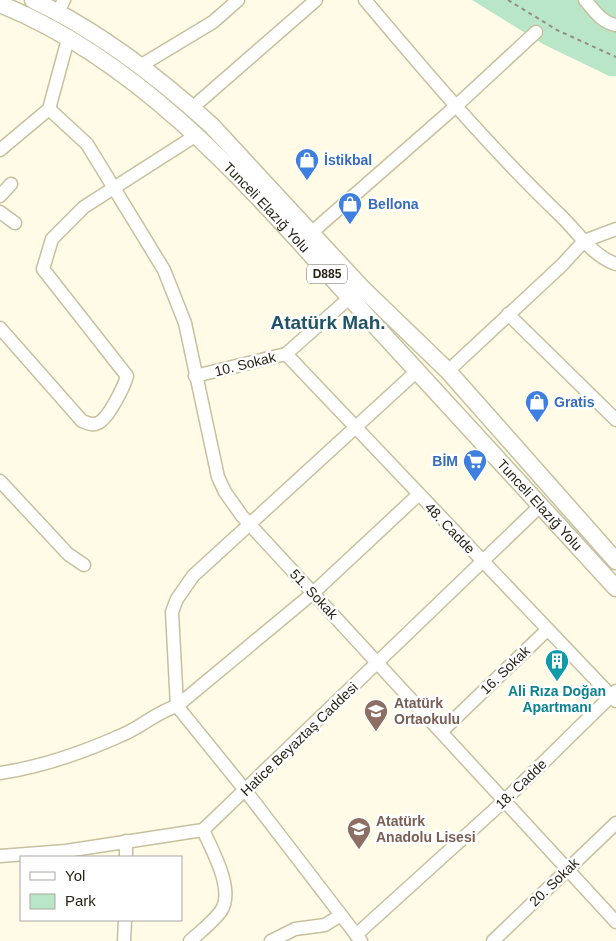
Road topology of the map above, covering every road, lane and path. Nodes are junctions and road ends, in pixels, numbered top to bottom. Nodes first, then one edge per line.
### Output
1 (33, 0) edge
2 (238, 0) edge
3 (316, 0) edge
4 (365, 0) edge
5 (508, 0) edge
6 (586, 0) edge
7 (0, 4) edge
8 (61, 6) edge
9 (616, 24) edge
10 (536, 32) dead end
11 (68, 39) junction
12 (616, 57) edge
13 (140, 66) junction
14 (455, 107) junction
15 (192, 108) junction
16 (49, 109) junction
17 (195, 136) junction
18 (0, 150) edge
19 (11, 184) dead end
20 (116, 188) junction
21 (0, 196) edge
22 (0, 212) edge
23 (15, 223) dead end
24 (616, 230) edge
25 (311, 233) junction
26 (584, 241) junction
27 (613, 260) edge
28 (355, 292) junction
29 (508, 314) junction
30 (0, 328) edge
31 (286, 354) junction
32 (417, 371) junction
33 (448, 371) junction
34 (195, 376) junction
35 (616, 420) edge
36 (355, 427) junction
37 (0, 481) edge
38 (418, 495) junction
39 (541, 505) junction
40 (250, 524) junction
41 (616, 561) edge
42 (483, 563) junction
43 (84, 566) dead end
44 (616, 588) edge
45 (313, 593) junction
46 (547, 630) junction
47 (378, 663) junction
48 (614, 696) edge
49 (177, 706) junction
50 (442, 731) junction
51 (0, 773) edge
52 (245, 790) junction
53 (504, 801) junction
54 (616, 823) edge
55 (203, 830) junction
56 (126, 841) junction
57 (0, 856) edge
58 (126, 856) edge
59 (568, 868) junction
60 (341, 915) junction
61 (126, 921) edge
62 (616, 922) edge
63 (359, 938) edge
64 (124, 941) edge
65 (190, 941) edge
66 (271, 941) edge
67 (493, 941) edge

1 - 8 main road, Tunceli Elazığ Yolu / D885
2 - 13 street
3 - 15 street
4 - 14 street
5 - 12 path
6 - 9 street
7 - 11 main road, Tunceli Elazığ Yolu / D885
8 - 13 main road, Tunceli Elazığ Yolu / D885
10 - 14 street
11 - 16 street
11 - 17 main road, Tunceli Elazığ Yolu / D885
13 - 15 main road, Tunceli Elazığ Yolu / D885
14 - 25 street
14 - 26 street
15 - 25 main road, Tunceli Elazığ Yolu / D885
16 - 18 street
16 - 20 street, 51. Sokak
17 - 20 street
17 - 28 main road, Tunceli Elazığ Yolu / D885
19 - 21 street
20 - 30 street
20 - 34 street, 51. Sokak
22 - 23 street
24 - 26 street
25 - 28 main road, Tunceli Elazığ Yolu / D885
26 - 27 street
26 - 29 street
28 - 31 street, 10. Sokak
28 - 32 main road, Tunceli Elazığ Yolu / D885
28 - 33 main road, Tunceli Elazığ Yolu / D885
29 - 33 street
29 - 35 street
31 - 34 street, 10. Sokak
31 - 36 street, 48. Cadde
32 - 36 street
32 - 39 main road, Tunceli Elazığ Yolu / D885
33 - 41 main road, Tunceli Elazığ Yolu / D885
34 - 40 street, 51. Sokak
36 - 38 street, 48. Cadde
36 - 40 street
37 - 43 street
38 - 42 street, 48. Cadde
38 - 45 street
39 - 42 street, Hatice Beyaztaş Caddesi
39 - 44 main road, Tunceli Elazığ Yolu / D885
40 - 45 street, 51. Sokak
40 - 49 street
42 - 46 street, 48. Cadde
42 - 47 street, Hatice Beyaztaş Caddesi
45 - 47 street, 51. Sokak
45 - 49 street
46 - 48 street, 48. Cadde
46 - 50 street, 16. Sokak
47 - 50 street, 51. Sokak
47 - 52 street, Hatice Beyaztaş Caddesi
48 - 53 street, 18. Cadde
49 - 51 street
49 - 52 street
50 - 53 street, 51. Sokak
52 - 55 street, Hatice Beyaztaş Caddesi
52 - 60 street
53 - 59 street, 51. Sokak
53 - 63 street, 18. Cadde
54 - 59 street, 20. Sokak
55 - 56 street
55 - 65 street
56 - 57 street
56 - 58 street
59 - 62 street, 51. Sokak
59 - 67 street, 20. Sokak
60 - 63 street
60 - 66 street
61 - 64 street

